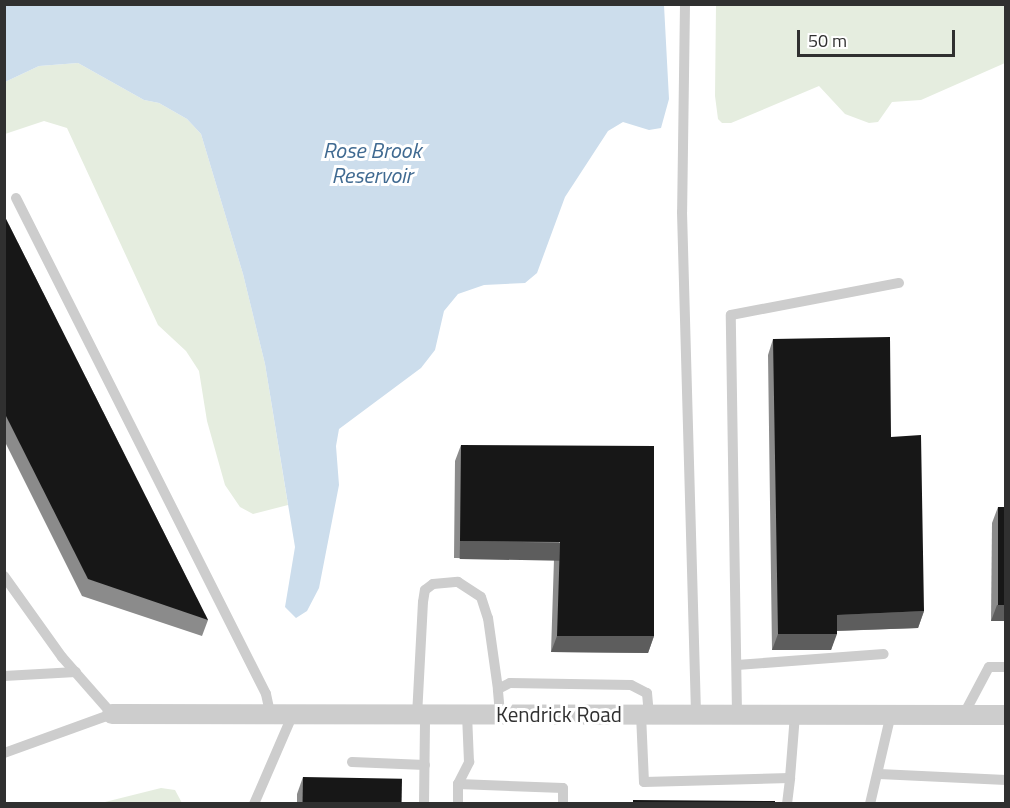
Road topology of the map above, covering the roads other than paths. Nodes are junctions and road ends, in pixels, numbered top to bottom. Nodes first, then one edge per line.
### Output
1 (685, 4) edge
2 (16, 198) dead end
3 (899, 284) dead end
4 (4, 576) edge
5 (884, 654) dead end
6 (736, 665) junction
7 (1005, 667) edge
8 (76, 672) junction
9 (4, 676) edge
10 (498, 689) junction
11 (270, 713) junction
12 (112, 714) junction
13 (293, 714) junction
14 (467, 714) junction
15 (500, 714) junction
16 (645, 714) junction
17 (696, 714) junction
18 (737, 714) junction
19 (795, 714) junction
20 (891, 714) junction
21 (964, 714) junction
22 (1005, 715) edge
23 (421, 716) junction
24 (4, 753) edge
25 (352, 762) dead end
26 (424, 765) junction
27 (879, 774) junction
28 (790, 778) junction
29 (1005, 780) edge
30 (458, 784) junction
31 (254, 804) edge
32 (424, 804) edge
33 (458, 804) edge
34 (563, 804) edge
35 (787, 804) edge
36 (870, 804) edge

1 - 17 lane
2 - 11 lane
3 - 6 lane
4 - 8 lane
5 - 6 lane
6 - 18 lane
7 - 21 lane
8 - 9 lane
8 - 12 lane
10 - 15 lane
10 - 16 lane
10 - 23 lane
11 - 12 street, Kendrick Road
11 - 13 street, Kendrick Road
12 - 24 lane
13 - 23 street, Kendrick Road
13 - 31 lane
14 - 15 street, Kendrick Road
14 - 23 street, Kendrick Road
14 - 30 lane
15 - 16 street, Kendrick Road
16 - 17 street, Kendrick Road
16 - 28 lane
17 - 18 street, Kendrick Road
18 - 19 street, Kendrick Road
19 - 20 street, Kendrick Road
19 - 28 lane
20 - 21 street, Kendrick Road
20 - 27 lane
21 - 22 street, Kendrick Road
23 - 26 lane
25 - 26 lane
26 - 32 lane
27 - 29 lane
27 - 36 lane
28 - 35 lane
30 - 33 lane
30 - 34 lane

